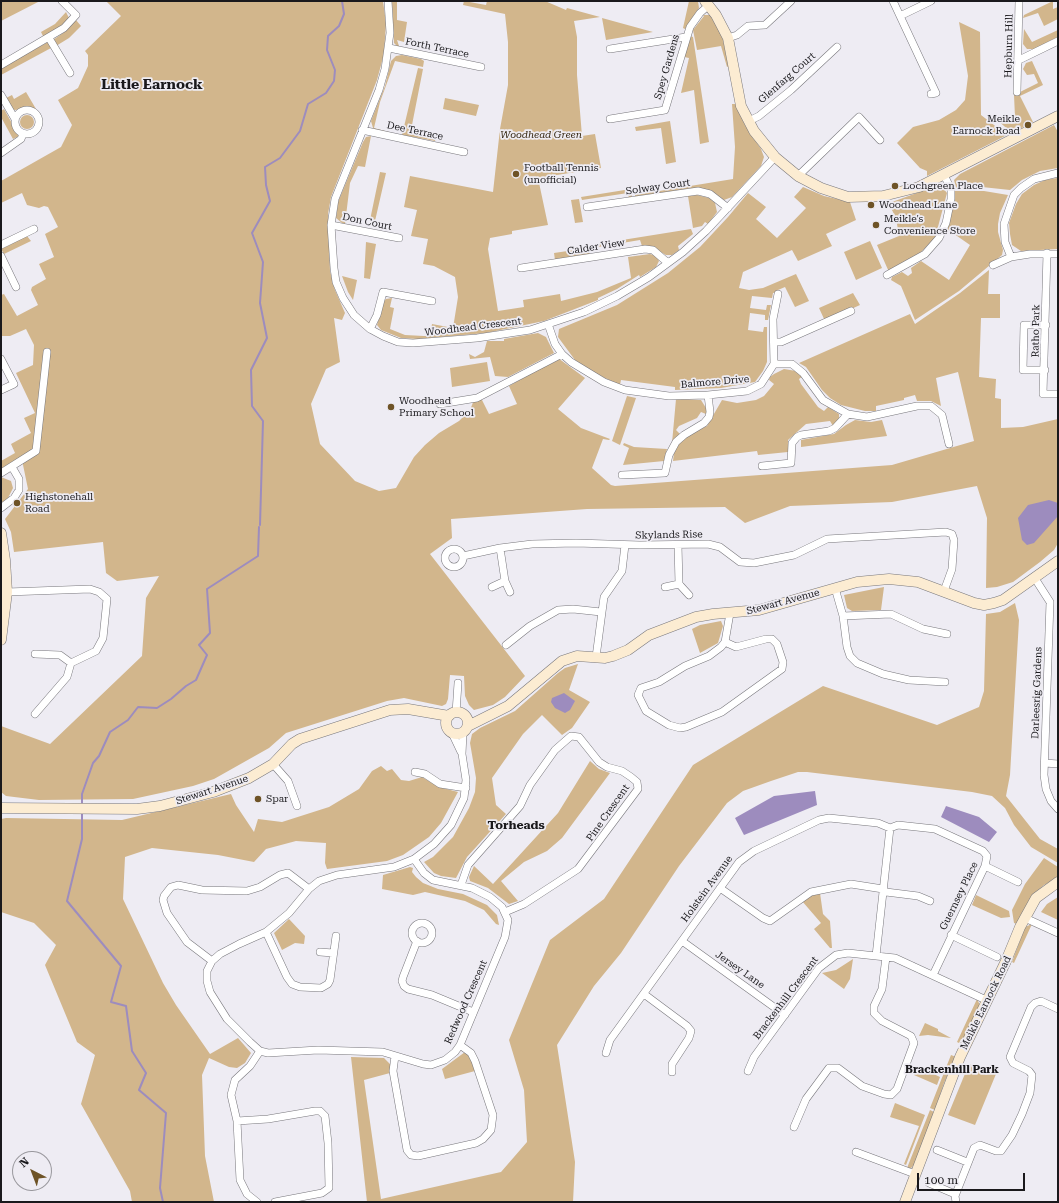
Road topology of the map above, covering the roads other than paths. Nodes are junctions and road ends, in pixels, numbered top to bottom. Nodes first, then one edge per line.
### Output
1 (62, 1) edge
2 (388, 1) edge
3 (791, 1) edge
4 (893, 1) edge
5 (931, 1) edge
6 (1019, 1) edge
7 (707, 3) edge
8 (900, 16) junction
9 (686, 37) junction
10 (49, 38) junction
11 (728, 38) junction
12 (1058, 41) edge
13 (837, 47) dead end
14 (388, 48) junction
15 (610, 49) dead end
16 (1019, 60) junction
17 (1, 65) edge
18 (481, 67) dead end
19 (70, 73) dead end
20 (1017, 92) dead end
21 (932, 94) dead end
22 (1, 95) edge
23 (1058, 116) edge
24 (15, 119) junction
25 (610, 119) dead end
26 (748, 121) junction
27 (362, 130) junction
28 (23, 134) junction
29 (880, 140) dead end
30 (464, 152) dead end
31 (1, 153) edge
32 (775, 157) junction
33 (1058, 173) edge
34 (944, 175) junction
35 (798, 176) junction
36 (587, 207) dead end
37 (728, 208) junction
38 (331, 225) junction
39 (34, 229) dead end
40 (398, 238) dead end
41 (1, 245) edge
42 (1047, 253) junction
43 (1058, 254) edge
44 (1, 256) edge
45 (1010, 257) junction
46 (668, 263) junction
47 (994, 265) dead end
48 (521, 268) dead end
49 (887, 275) dead end
50 (16, 287) dead end
51 (778, 294) dead end
52 (432, 300) dead end
53 (851, 311) dead end
54 (548, 324) junction
55 (1046, 325) junction
56 (370, 329) junction
57 (774, 342) junction
58 (48, 352) dead end
59 (562, 354) junction
60 (1, 359) edge
61 (774, 364) junction
62 (1045, 370) junction
63 (1, 390) edge
64 (1058, 394) edge
65 (708, 395) junction
66 (440, 404) dead end
67 (848, 414) junction
68 (949, 444) dead end
69 (762, 466) dead end
70 (12, 467) junction
71 (1, 473) edge
72 (622, 475) dead end
73 (1, 508) edge
74 (1, 534) edge
75 (625, 545) junction
76 (678, 545) junction
77 (500, 548) junction
78 (463, 556) dead end
79 (1058, 556) edge
80 (1058, 561) edge
81 (1045, 569) junction
82 (1034, 578) junction
83 (505, 581) junction
84 (679, 584) junction
85 (492, 586) dead end
86 (665, 587) dead end
87 (835, 588) junction
88 (944, 591) junction
89 (7, 592) junction
90 (510, 592) dead end
91 (689, 595) dead end
92 (601, 612) junction
93 (730, 613) junction
94 (843, 616) junction
95 (1050, 626) junction
96 (1058, 626) edge
97 (947, 634) dead end
98 (1, 640) edge
99 (725, 642) junction
100 (506, 645) dead end
101 (35, 654) dead end
102 (596, 657) junction
103 (72, 663) junction
104 (945, 682) dead end
105 (458, 683) dead end
106 (421, 712) junction
107 (35, 714) dead end
108 (457, 715) junction
109 (487, 716) junction
110 (450, 730) junction
111 (465, 730) junction
112 (462, 754) junction
113 (1045, 763) junction
114 (273, 764) junction
115 (1058, 764) edge
116 (415, 772) dead end
117 (466, 788) junction
118 (4, 806) edge
119 (297, 806) dead end
120 (1058, 809) edge
121 (890, 828) junction
122 (414, 859) junction
123 (985, 866) junction
124 (1018, 882) dead end
125 (1058, 882) edge
126 (461, 885) junction
127 (720, 888) junction
128 (309, 889) junction
129 (883, 889) junction
130 (930, 901) dead end
131 (506, 912) junction
132 (1025, 918) junction
133 (266, 932) junction
134 (1058, 933) edge
135 (951, 935) junction
136 (336, 936) dead end
137 (417, 941) dead end
138 (682, 941) junction
139 (320, 952) dead end
140 (333, 953) junction
141 (876, 956) junction
142 (886, 957) junction
143 (997, 957) dead end
144 (212, 961) junction
145 (933, 975) junction
146 (644, 994) junction
147 (986, 1000) junction
148 (1058, 1009) edge
149 (473, 1012) junction
150 (785, 1015) junction
151 (460, 1045) junction
152 (260, 1051) junction
153 (606, 1053) dead end
154 (395, 1056) junction
155 (748, 1071) dead end
156 (672, 1072) dead end
157 (237, 1121) junction
158 (794, 1127) dead end
159 (937, 1150) dead end
160 (856, 1152) dead end
161 (968, 1162) junction
162 (915, 1174) junction
163 (929, 1183) dead end
164 (955, 1194) junction
165 (257, 1202) edge
166 (275, 1202) edge
167 (905, 1202) edge
168 (956, 1202) edge

1 - 10 street
2 - 14 street, Woodhead Crescent
3 - 11 street
4 - 8 street
5 - 8 street
6 - 16 street, Hepburn Hill
7 - 9 street, Spey Gardens
7 - 11 street
8 - 21 street
9 - 15 street
9 - 25 street, Spey Gardens
10 - 17 street
10 - 19 street
11 - 26 street
12 - 16 street
13 - 26 street, Glenfarg Court
14 - 18 street, Forth Terrace
14 - 27 street, Woodhead Crescent
16 - 20 street, Hepburn Hill
22 - 24 street
23 - 34 street
24 - 28 street
24 - 28 street
26 - 32 street
27 - 30 street, Dee Terrace
27 - 38 street, Woodhead Crescent
28 - 31 street
29 - 35 street
32 - 35 street
32 - 37 street, Woodhead Crescent
33 - 45 street
34 - 35 street
34 - 49 street
36 - 37 street, Solway Court
37 - 46 street, Woodhead Crescent
38 - 40 street, Don Court
38 - 56 street, Woodhead Crescent
39 - 41 street
42 - 43 street
42 - 45 street
42 - 55 street, Ratho Park
44 - 50 street
45 - 47 street
46 - 48 street, Calder View
46 - 54 street, Woodhead Crescent
51 - 57 street
52 - 56 street
53 - 57 street
54 - 56 street, Woodhead Crescent
54 - 59 street, Balmore Drive
55 - 62 street, Ratho Park
55 - 62 street
57 - 61 street
58 - 70 street
59 - 65 street, Balmore Drive
59 - 66 street
60 - 63 street
61 - 65 street, Balmore Drive
61 - 67 street
62 - 64 street, Ratho Park
65 - 72 street
67 - 68 street
67 - 69 street
70 - 71 street
70 - 73 street
74 - 89 street
75 - 76 street, Skylands Rise
75 - 77 street, Skylands Rise
75 - 92 street
76 - 84 street
76 - 88 street, Skylands Rise
77 - 78 street, Skylands Rise
77 - 83 street
79 - 81 street, Stewart Avenue
80 - 81 street, Stewart Avenue
81 - 82 street, Stewart Avenue
82 - 88 street, Stewart Avenue
82 - 95 street, Darleesrig Gardens
83 - 85 street
83 - 90 street
84 - 86 street
84 - 91 street
87 - 88 street, Stewart Avenue
87 - 93 street, Stewart Avenue
87 - 94 street
89 - 98 street
89 - 103 street
92 - 100 street
92 - 102 street
93 - 99 street
93 - 102 street, Stewart Avenue
94 - 97 street
94 - 104 street
95 - 96 street
95 - 113 street, Darleesrig Gardens
99 - 99 street
101 - 103 street
102 - 109 street, Stewart Avenue
103 - 107 street
105 - 108 street
106 - 108 street, Stewart Avenue
106 - 110 street, Stewart Avenue
106 - 114 street, Stewart Avenue
108 - 109 street, Stewart Avenue
108 - 110 street
108 - 111 street
109 - 111 street, Stewart Avenue
110 - 111 street
110 - 112 street
111 - 112 street
112 - 117 street
113 - 115 street
113 - 120 street, Darleesrig Gardens
114 - 118 street, Stewart Avenue
114 - 119 street
116 - 117 street
117 - 122 street
121 - 123 street, Guernsey Place
121 - 127 street, Holstein Avenue
121 - 129 street
122 - 126 street
122 - 128 street
123 - 124 street
123 - 135 street, Guernsey Place
125 - 132 street, Meikle Earnock Road
126 - 131 street
126 - 131 street, Pine Crescent
127 - 129 street
127 - 138 street, Holstein Avenue
128 - 133 street
128 - 144 street
129 - 130 street
129 - 141 street
131 - 149 street, Redwood Crescent
132 - 134 street
132 - 147 street, Meikle Earnock Road
133 - 140 street
133 - 144 street
135 - 143 street
135 - 145 street, Guernsey Place
136 - 140 street
137 - 149 street
138 - 146 street, Holstein Avenue
138 - 150 street, Jersey Lane
139 - 140 street
141 - 142 street, Brackenhill Crescent
141 - 150 street, Brackenhill Crescent
142 - 145 street, Brackenhill Crescent
142 - 158 street
144 - 152 street
145 - 147 street, Brackenhill Crescent
146 - 153 street, Holstein Avenue
146 - 156 street
147 - 162 street, Meikle Earnock Road
148 - 161 street
149 - 151 street, Redwood Crescent
150 - 155 street, Brackenhill Crescent
151 - 154 street, Redwood Crescent
151 - 154 street
152 - 154 street, Redwood Crescent
152 - 157 street
157 - 165 street
157 - 166 street
159 - 161 street
160 - 162 street
161 - 164 street
162 - 167 street, Meikle Earnock Road
163 - 164 street
164 - 168 street

